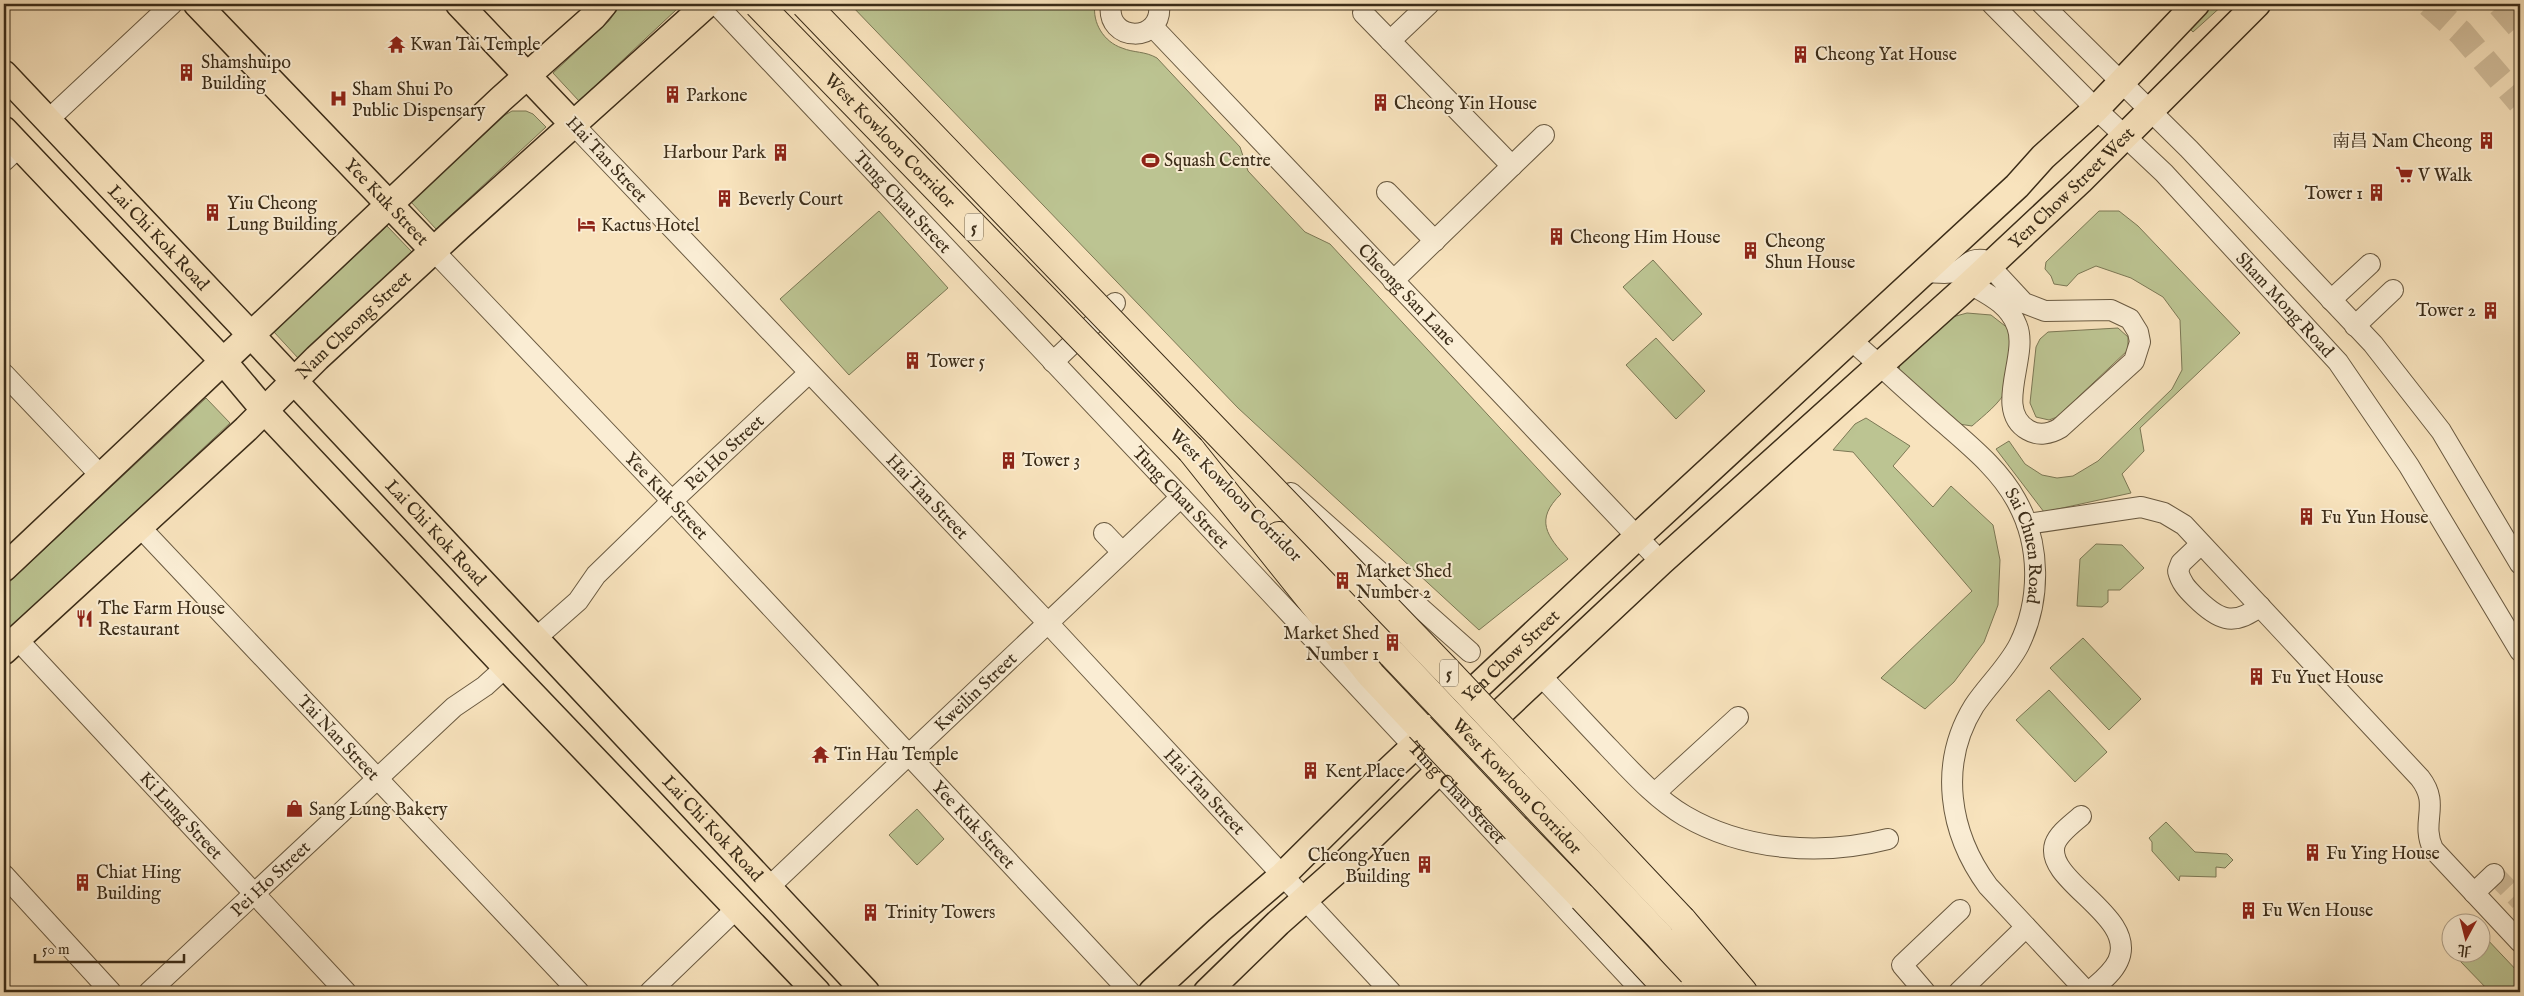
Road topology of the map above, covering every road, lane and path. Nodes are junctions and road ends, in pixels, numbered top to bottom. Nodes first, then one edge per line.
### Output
1 (172, 4) edge
2 (197, 4) edge
3 (459, 4) edge
4 (604, 4) edge
5 (707, 4) edge
6 (716, 4) edge
7 (758, 4) edge
8 (805, 4) edge
9 (1111, 4) edge
10 (1159, 4) edge
11 (1429, 4) edge
12 (1992, 4) edge
13 (2042, 4) edge
14 (2196, 4) edge
15 (2257, 4) edge
16 (1362, 14) dead end
17 (1152, 27) junction
18 (1390, 42) junction
19 (4, 74) edge
20 (529, 76) junction
21 (2121, 83) junction
22 (2096, 108) junction
23 (2150, 112) junction
24 (48, 120) junction
25 (573, 124) junction
26 (1544, 135) dead end
27 (2126, 136) junction
28 (9, 146) edge
29 (1512, 166) junction
30 (1387, 192) dead end
31 (390, 204) junction
32 (1435, 241) junction
33 (433, 250) junction
34 (1989, 264) junction
35 (2370, 264) dead end
36 (1925, 272) junction
37 (1394, 281) junction
38 (1970, 284) junction
39 (2393, 290) dead end
40 (2331, 300) junction
41 (1115, 303) dead end
42 (2355, 326) junction
43 (251, 335) junction
44 (1850, 340) junction
45 (223, 361) junction
46 (1053, 362) junction
47 (1879, 365) junction
48 (809, 373) junction
49 (4, 374) edge
50 (293, 381) junction
51 (265, 411) junction
52 (1212, 429) junction
53 (1190, 450) junction
54 (102, 477) junction
55 (1181, 497) junction
56 (672, 501) junction
57 (2027, 524) junction
58 (139, 526) junction
59 (1104, 533) dead end
60 (1637, 537) junction
61 (2201, 544) junction
62 (1122, 552) junction
63 (1661, 562) junction
64 (2520, 564) edge
65 (4, 568) edge
66 (2260, 606) junction
67 (1047, 622) junction
68 (536, 638) junction
69 (10, 645) edge
70 (2520, 651) edge
71 (1470, 652) dead end
72 (506, 668) junction
73 (1541, 676) junction
74 (1738, 717) dead end
75 (1414, 747) junction
76 (908, 755) junction
77 (1438, 772) junction
78 (377, 779) junction
79 (1655, 793) junction
80 (2080, 816) dead end
81 (1888, 839) dead end
82 (2494, 874) dead end
83 (4, 875) edge
84 (1283, 875) junction
85 (769, 887) junction
86 (254, 892) junction
87 (2474, 893) junction
88 (1306, 900) junction
89 (736, 909) junction
90 (1960, 910) dead end
91 (2026, 927) junction
92 (1651, 941) dead end
93 (2520, 942) edge
94 (1619, 968) junction
95 (111, 992) edge
96 (148, 992) edge
97 (346, 992) edge
98 (579, 992) edge
99 (650, 992) edge
100 (816, 992) edge
101 (866, 992) edge
102 (1130, 992) edge
103 (1152, 992) edge
104 (1207, 992) edge
105 (1392, 992) edge
106 (1643, 992) edge
107 (1671, 992) edge
108 (1707, 992) edge
109 (1743, 992) edge
110 (1925, 992) edge
111 (1959, 992) edge
112 (2088, 992) edge

1 - 24 street
2 - 31 main road, Yee Kuk Street
3 - 20 main road, Hai Tan Street
4 - 20 main road
5 - 25 main road, Nam Cheong Street
6 - 46 street, Tung Chau Street
7 - 53 highway, West Kowloon Corridor / 5, bridge
8 - 52 highway, West Kowloon Corridor / 5, bridge
9 - 17 street
10 - 17 street
11 - 18 street
12 - 22 street, Sham Mong Road
13 - 21 street, Sham Mong Road
14 - 21 main road
15 - 23 main road, Yen Chow Street West
16 - 18 street
17 - 37 street, Cheong San Lane
18 - 29 street
19 - 24 main road, Lai Chi Kok Road
20 - 25 main road, Hai Tan Street
20 - 31 main road
21 - 22 main road
21 - 23 street, Sham Mong Road
22 - 27 street, Sham Mong Road
22 - 36 main road
23 - 27 main road, Yen Chow Street West
23 - 40 street, Sham Mong Road
24 - 43 main road, Lai Chi Kok Road
25 - 33 main road, Nam Cheong Street
25 - 48 street, Hai Tan Street
26 - 29 street
27 - 34 main road, Yen Chow Street West
27 - 70 street, Sham Mong Road
28 - 45 main road
29 - 32 street
30 - 32 street
31 - 33 main road, Yee Kuk Street
31 - 43 main road
32 - 37 street
33 - 50 main road, Nam Cheong Street
33 - 56 street, Yee Kuk Street
34 - 36 street
34 - 38 main road, Yen Chow Street West
34 - 38 street
35 - 40 street
36 - 44 main road
37 - 60 street, Cheong San Lane
38 - 47 main road, Yen Chow Street West
39 - 42 street
40 - 42 street, Sham Mong Road
41 - 46 street
42 - 64 street, Sham Mong Road
43 - 45 main road
43 - 50 main road, Lai Chi Kok Road
44 - 47 street, Sai Chuen Road
44 - 60 main road, Yen Chow Street
45 - 51 main road
45 - 54 main road
46 - 55 street, Tung Chau Street
47 - 57 street, Sai Chuen Road
47 - 63 main road, Yen Chow Street
48 - 56 street, Pei Ho Street
48 - 67 street, Hai Tan Street
49 - 54 street
50 - 51 main road, Nam Cheong Street
50 - 68 main road, Lai Chi Kok Road
51 - 58 main road, Nam Cheong Street
51 - 72 main road
52 - 71 street, bridge
52 - 109 highway, West Kowloon Corridor / 5, bridge
53 - 107 highway, bridge
53 - 108 highway, West Kowloon Corridor / 5, bridge
54 - 65 main road
55 - 62 street, Kweilin Street
55 - 75 street, Tung Chau Street
56 - 68 street, Pei Ho Street
56 - 76 street, Yee Kuk Street
57 - 61 street
57 - 91 street, Sai Chuen Road
58 - 69 main road, Nam Cheong Street
58 - 78 street, Tai Nan Street
59 - 62 street
60 - 63 street, Cheong San Lane
60 - 75 main road, Yen Chow Street
61 - 66 street
61 - 66 street
62 - 67 street, Kweilin Street
63 - 73 main road, Yen Chow Street
66 - 87 street
67 - 76 street, Kweilin Street
67 - 84 street, Hai Tan Street
68 - 85 main road, Lai Chi Kok Road
69 - 86 street, Ki Lung Street
72 - 78 street, Pei Ho Street
72 - 89 main road
73 - 77 main road, Yen Chow Street
73 - 79 street
74 - 79 street
75 - 77 street, Tung Chau Street
75 - 84 main road, Yen Chow Street
76 - 85 street, Kweilin Street
76 - 102 street, Yee Kuk Street
77 - 88 main road, Yen Chow Street
77 - 94 street, Tung Chau Street
78 - 86 street, Pei Ho Street
78 - 98 street, Tai Nan Street
79 - 81 street
80 - 112 street
82 - 87 street
83 - 95 street
84 - 88 street, Hai Tan Street
84 - 103 main road, Yen Chow Street
85 - 101 main road, Lai Chi Kok Road
86 - 96 street, Pei Ho Street
86 - 97 street, Ki Lung Street
87 - 93 street
88 - 104 main road, Yen Chow Street
88 - 105 street, Hai Tan Street
89 - 99 street
89 - 100 main road
90 - 110 street
91 - 111 street
91 - 112 street, Sai Chuen Road
92 - 94 street
94 - 106 street, Tung Chau Street

